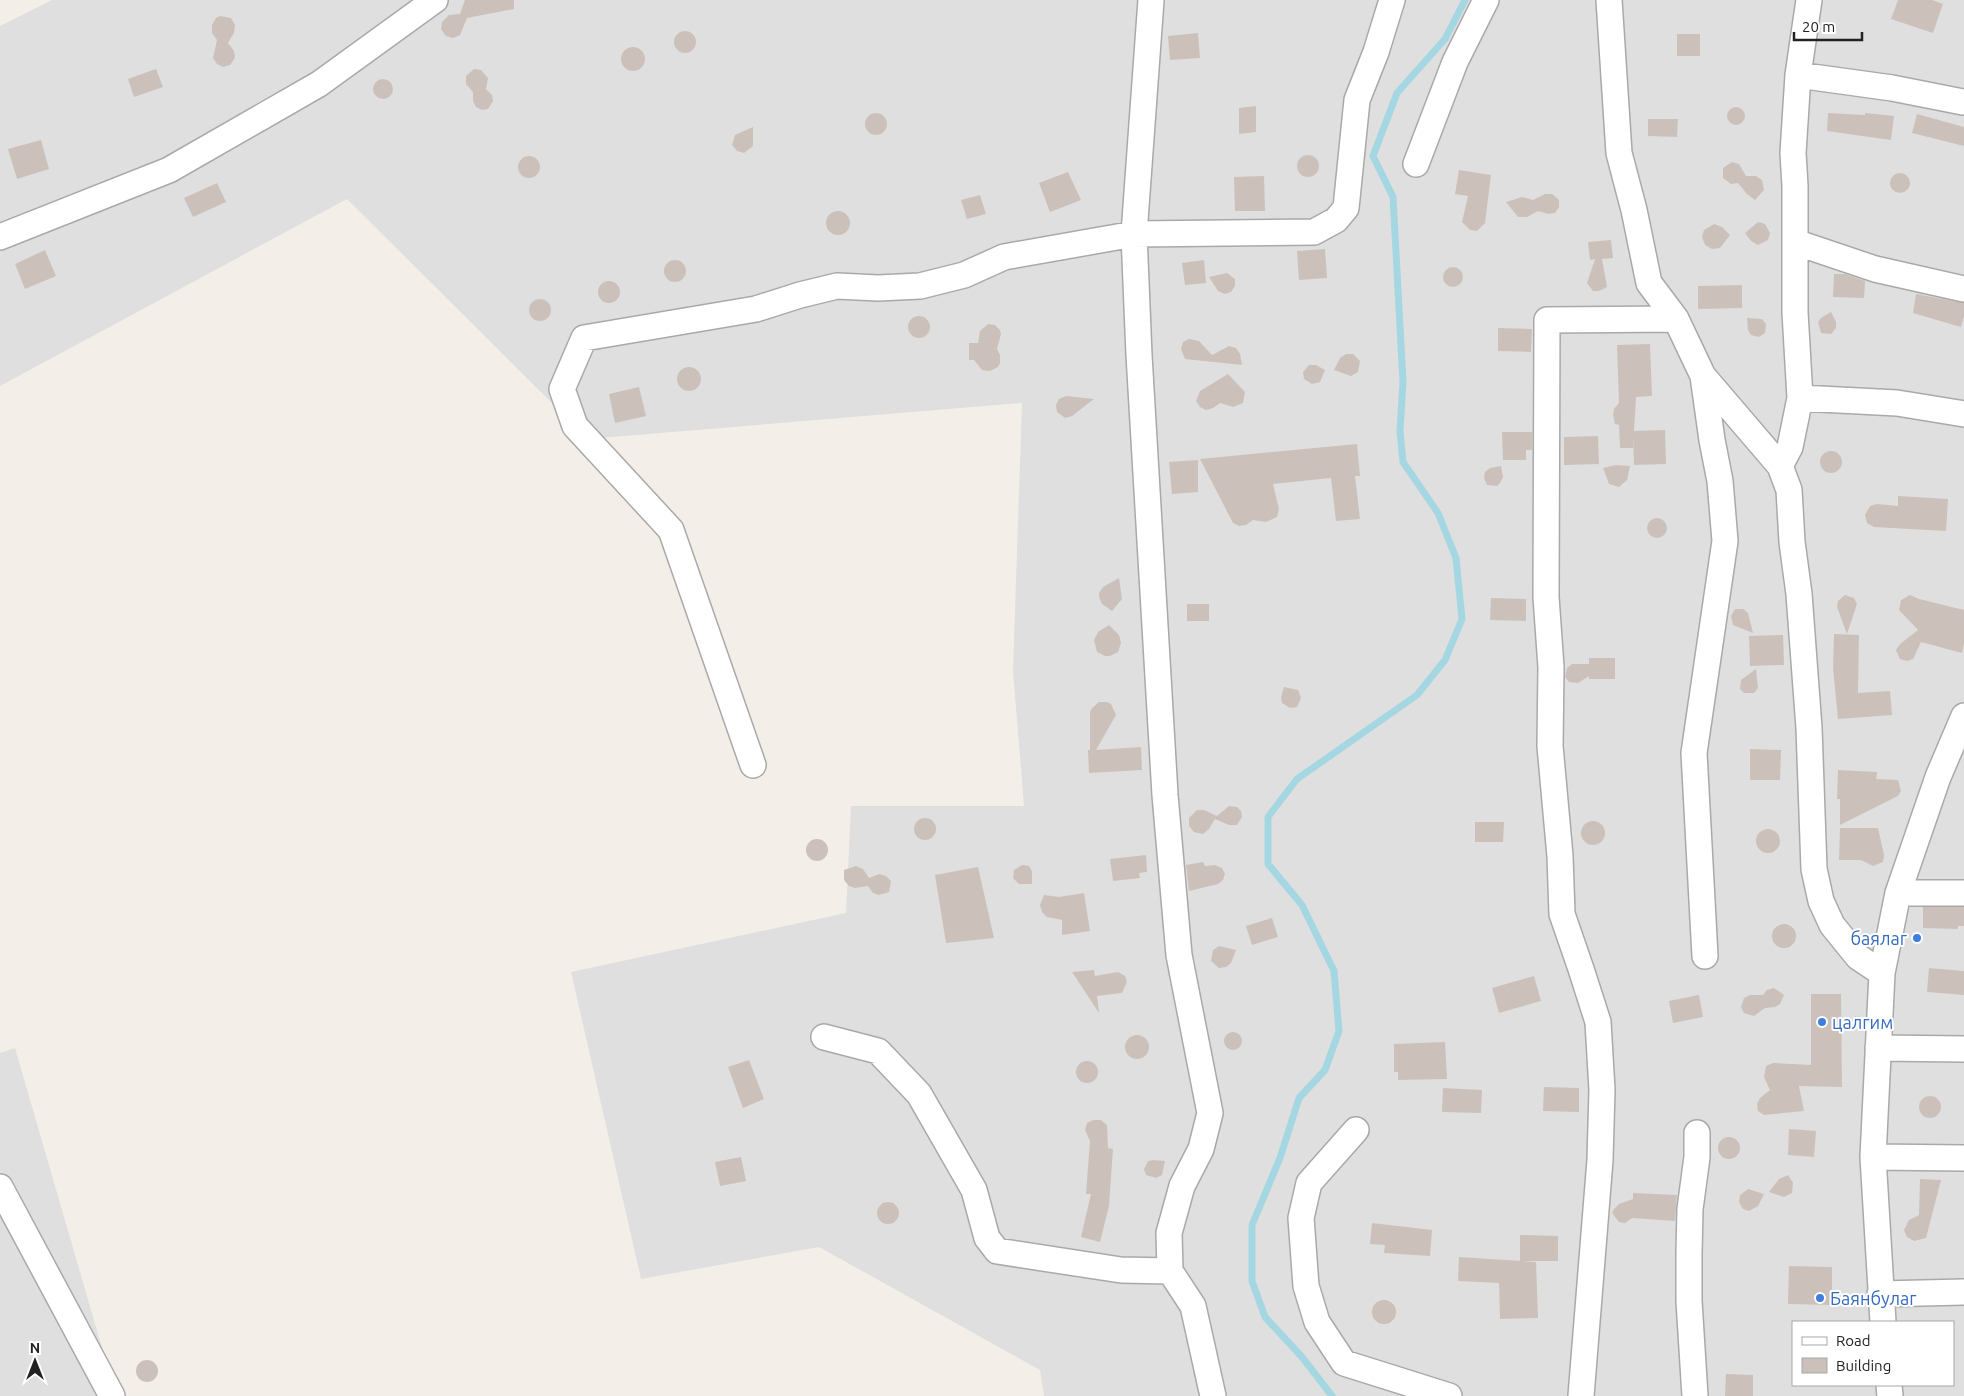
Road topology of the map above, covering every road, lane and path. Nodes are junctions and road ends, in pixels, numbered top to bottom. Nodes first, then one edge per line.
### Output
1 (435, 0) edge
2 (1151, 0) edge
3 (1392, 0) edge
4 (1486, 0) edge
5 (1609, 0) edge
6 (1809, 0) edge
7 (1798, 75) junction
8 (1963, 102) edge
9 (1416, 164) dead end
10 (1134, 234) junction
11 (0, 237) edge
12 (1795, 242) junction
13 (1964, 289) edge
14 (1676, 319) junction
15 (1704, 376) junction
16 (1800, 398) junction
17 (1964, 414) edge
18 (1780, 466) junction
19 (1964, 716) edge
20 (753, 765) dead end
21 (1898, 893) junction
22 (1964, 893) edge
23 (1705, 956) dead end
24 (1882, 973) junction
25 (824, 1037) dead end
26 (1878, 1048) junction
27 (1964, 1049) edge
28 (1356, 1130) dead end
29 (1697, 1133) dead end
30 (1873, 1157) junction
31 (1964, 1158) edge
32 (0, 1187) edge
33 (1170, 1271) junction
34 (1964, 1292) edge
35 (1880, 1294) junction
36 (1883, 1321) edge
37 (112, 1396) edge
38 (1213, 1396) edge
39 (1449, 1396) edge
40 (1581, 1396) edge
41 (1695, 1396) edge

1 - 11 street
2 - 10 street
3 - 10 street
4 - 9 street
5 - 14 street
6 - 7 street
7 - 8 street
7 - 12 street
10 - 20 street
10 - 33 street
12 - 13 street
12 - 16 street
14 - 15 street
14 - 40 street
15 - 18 street
15 - 23 street
16 - 17 street
16 - 18 street
18 - 24 street
19 - 21 street
21 - 22 street
21 - 24 street
24 - 26 street
25 - 33 street
26 - 27 street
26 - 30 street
28 - 39 street
29 - 41 street
30 - 31 street
30 - 35 street
32 - 37 street
33 - 38 street
34 - 35 street
35 - 36 street

